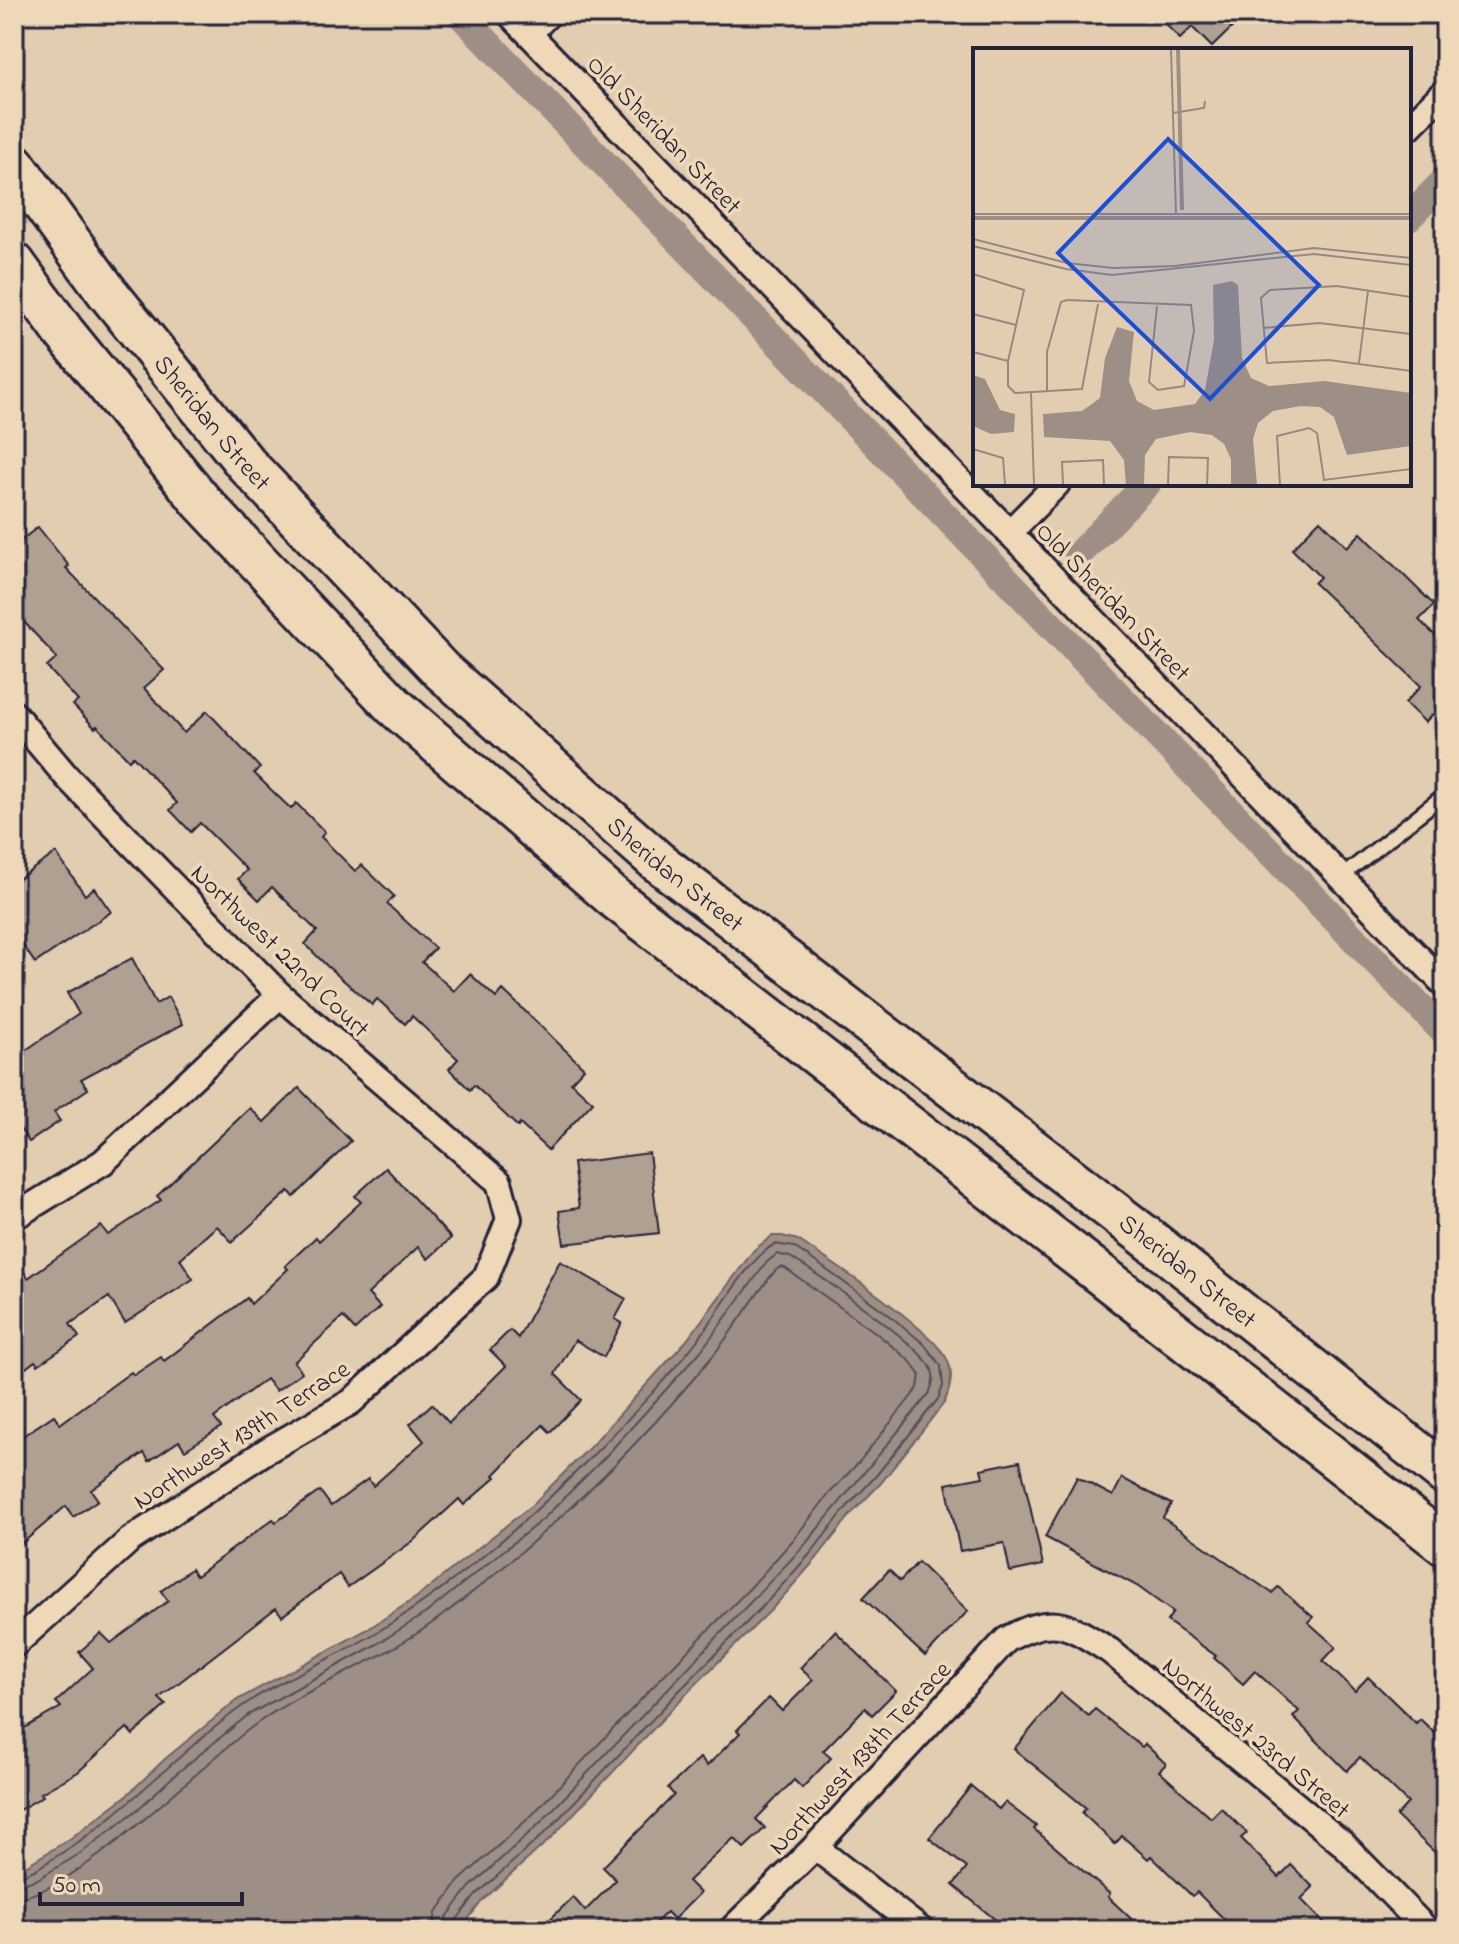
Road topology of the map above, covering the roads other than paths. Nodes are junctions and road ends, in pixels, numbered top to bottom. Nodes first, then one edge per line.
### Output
1 (510, 14) edge
2 (557, 14) edge
3 (533, 38) junction
4 (1445, 91) edge
5 (1411, 125) edge
6 (14, 164) edge
7 (14, 263) edge
8 (1055, 486) edge
9 (1009, 533) junction
10 (14, 714) edge
11 (1445, 794) edge
12 (1341, 877) junction
13 (1445, 985) edge
14 (280, 995) junction
15 (14, 1217) edge
16 (509, 1219) joint
17 (1445, 1474) edge
18 (1445, 1545) edge
19 (1031, 1626) joint
20 (14, 1645) edge
21 (815, 1847) junction
22 (731, 1930) edge
23 (921, 1930) edge
24 (1427, 1930) edge

1 - 3 street, Old Sheridan Street
2 - 3 lane
3 - 9 street, Old Sheridan Street
4 - 5 street
6 - 17 main road, Sheridan Street
7 - 18 main road
8 - 9 street
9 - 12 street, Old Sheridan Street
10 - 14 street, Northwest 22nd Court
11 - 12 lane
12 - 13 street, Old Sheridan Street
14 - 15 street
14 - 16 street, Northwest 22nd Court
16 - 20 street, Northwest 139th Terrace
19 - 21 street, Northwest 138th Terrace
19 - 24 street, Northwest 23rd Street
21 - 22 street, Northwest 138th Terrace
21 - 23 street

